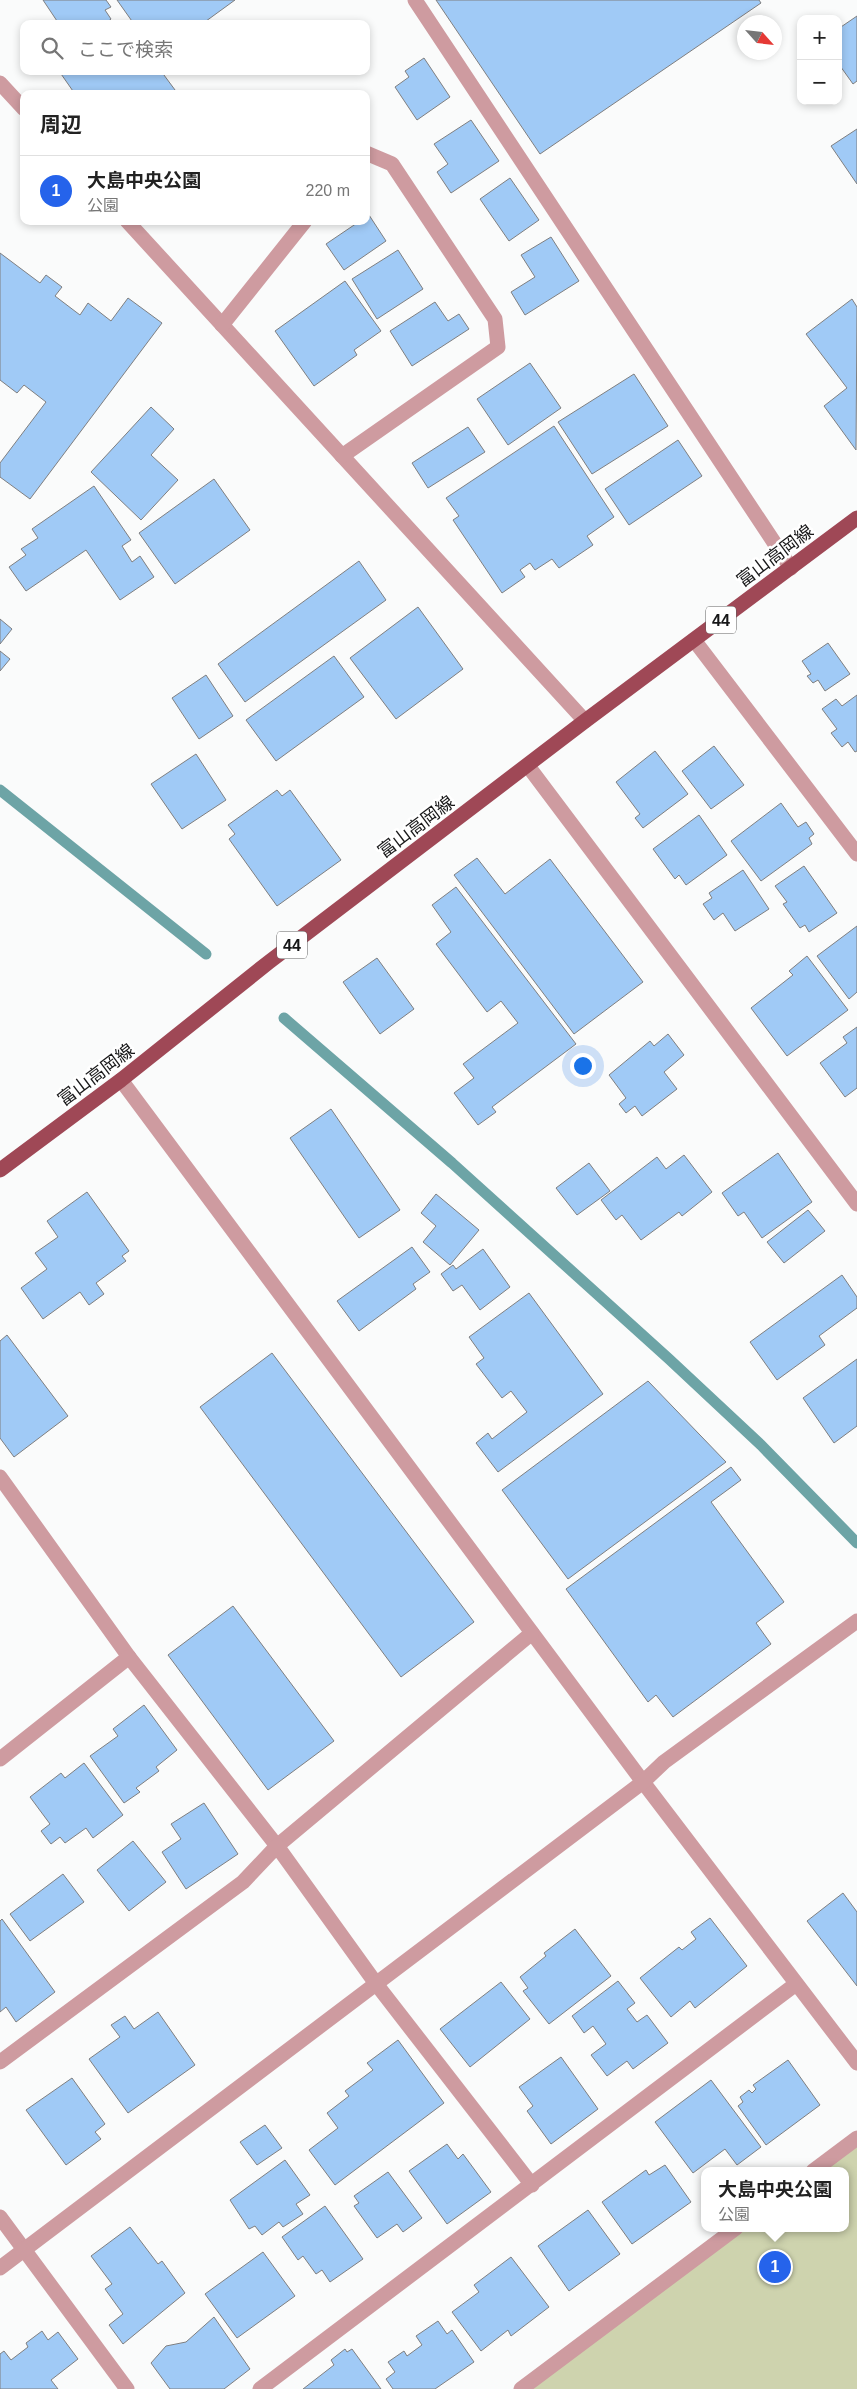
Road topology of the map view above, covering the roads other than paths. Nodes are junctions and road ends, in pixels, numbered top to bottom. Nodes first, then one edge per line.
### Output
1 (415, 0) edge
2 (0, 83) edge
3 (20, 105) edge
4 (370, 155) edge
5 (131, 225) edge
6 (302, 225) edge
7 (222, 325) junction
8 (342, 456) junction
9 (857, 518) edge
10 (791, 568) junction
11 (694, 640) junction
12 (585, 721) junction
13 (528, 766) junction
14 (857, 854) edge
15 (121, 1080) junction
16 (0, 1170) edge
17 (857, 1204) edge
18 (0, 1477) edge
19 (857, 1621) edge
20 (532, 1632) junction
21 (129, 1657) junction
22 (0, 1759) edge
23 (643, 1782) junction
24 (277, 1846) junction
25 (796, 1984) junction
26 (377, 1985) junction
27 (0, 2062) edge
28 (857, 2063) edge
29 (857, 2138) edge
30 (818, 2167) edge
31 (532, 2185) junction
32 (0, 2218) edge
33 (731, 2232) edge
34 (24, 2250) junction
35 (0, 2268) edge
36 (127, 2389) edge
37 (260, 2389) edge
38 (521, 2389) edge

1 - 10 street
2 - 3 street
4 - 8 street
5 - 7 street
6 - 7 street
7 - 8 street
8 - 12 street
9 - 10 main road, 富山高岡線 / 44
10 - 11 main road, 富山高岡線 / 44
11 - 12 main road, 富山高岡線 / 44
11 - 14 street
12 - 13 main road, 富山高岡線 / 44
13 - 15 main road, 富山高岡線 / 44
13 - 17 street
15 - 16 main road, 富山高岡線 / 44
15 - 20 street
18 - 21 street
19 - 23 street
20 - 23 street
20 - 24 street
21 - 22 street
21 - 24 street
23 - 25 street
23 - 26 street
24 - 26 street
24 - 27 street
25 - 28 street
25 - 31 street
26 - 31 street
26 - 34 street
29 - 30 street
31 - 37 street
32 - 34 street
33 - 38 street
34 - 35 street
34 - 36 street

